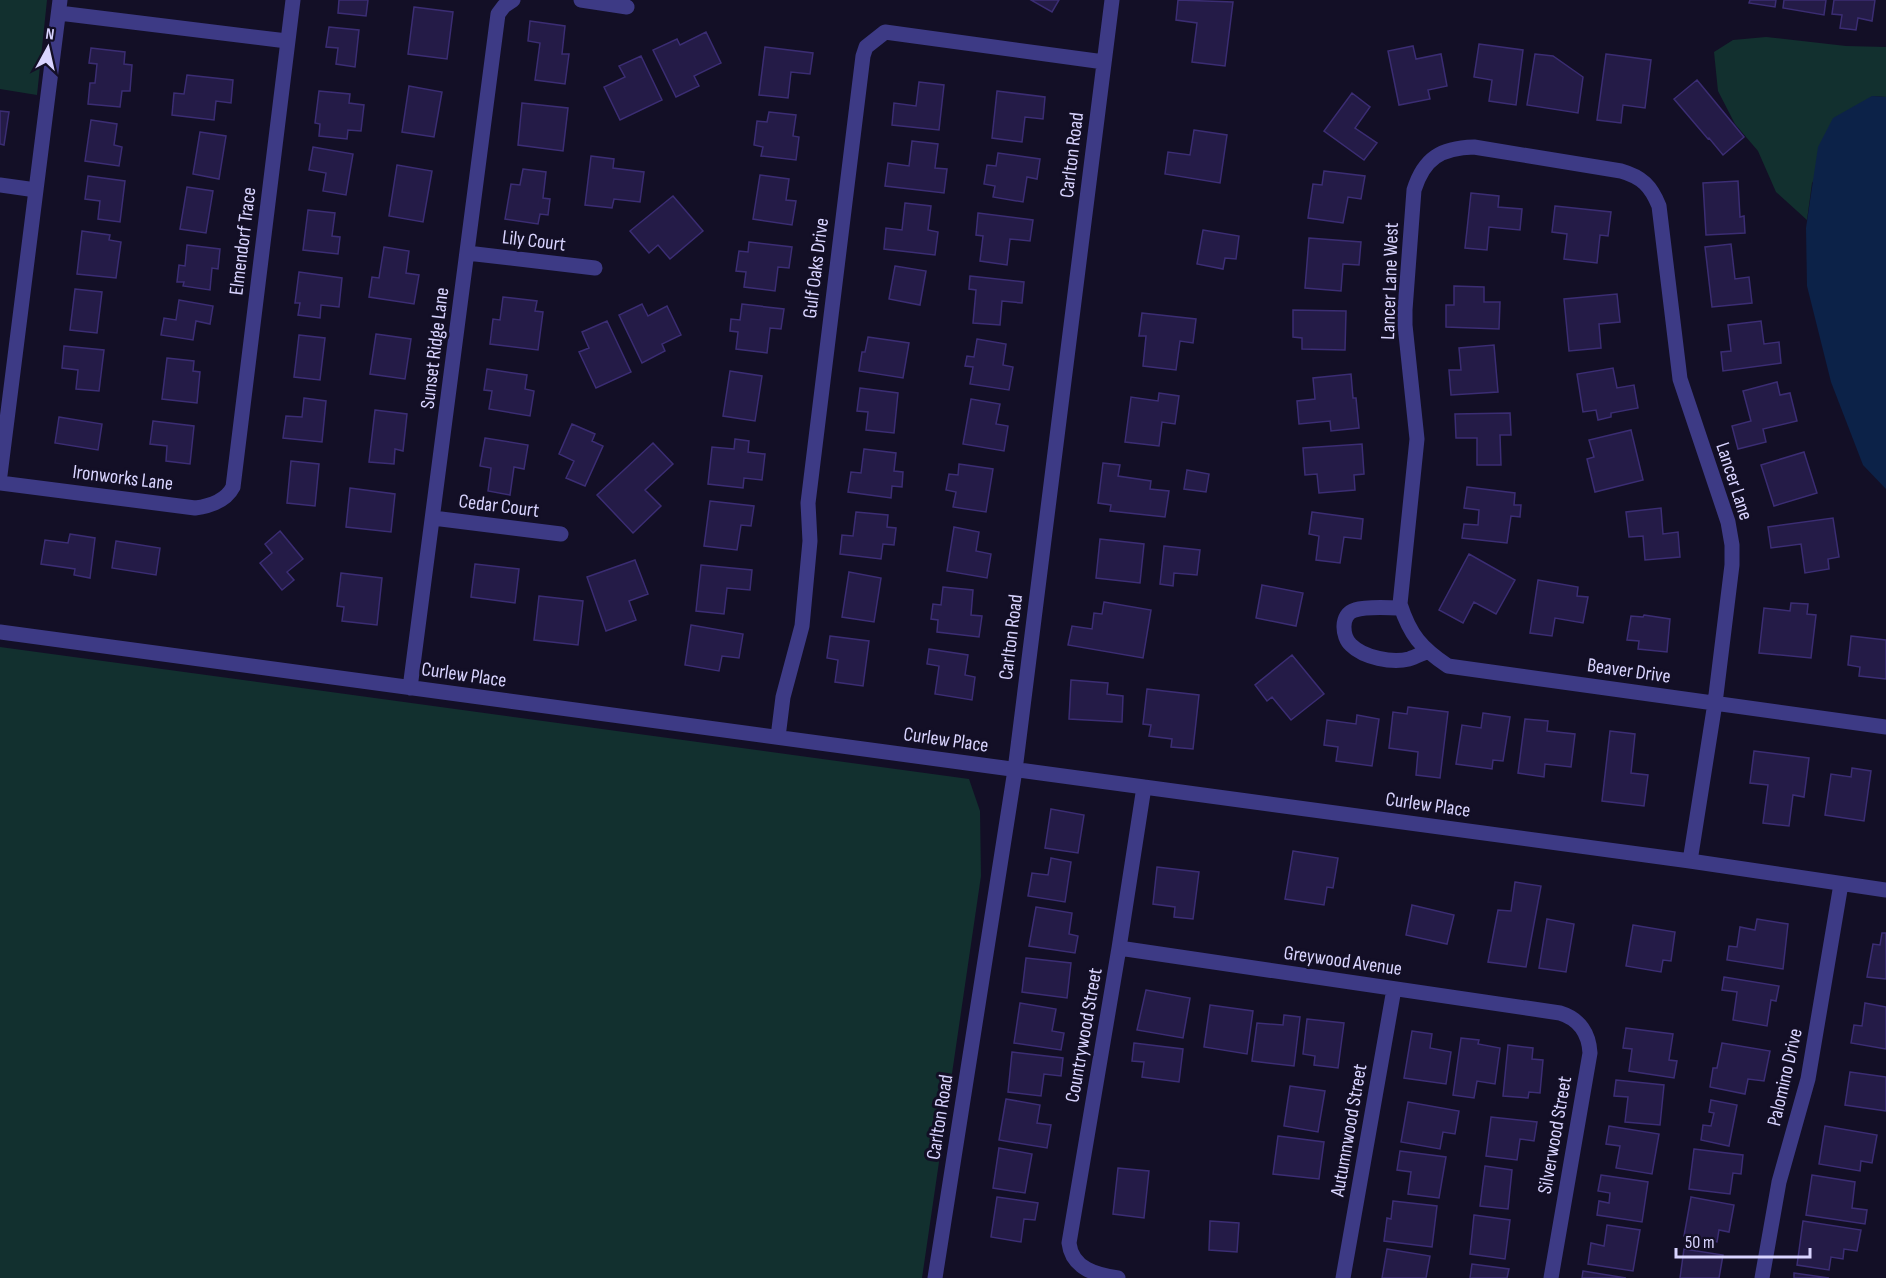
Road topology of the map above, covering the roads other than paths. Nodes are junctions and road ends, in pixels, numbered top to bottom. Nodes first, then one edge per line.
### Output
1 (293, 0) edge
2 (513, 0) edge
3 (581, 0) edge
4 (1112, 0) edge
5 (59, 6) edge
6 (627, 7) dead end
7 (288, 41) junction
8 (1104, 62) junction
9 (1622, 171) joint
10 (0, 185) edge
11 (36, 190) junction
12 (468, 253) junction
13 (596, 268) dead end
14 (0, 475) edge
15 (0, 483) edge
16 (233, 487) joint
17 (433, 518) junction
18 (561, 534) dead end
19 (1401, 606) junction
20 (0, 632) edge
21 (1426, 652) junction
22 (410, 688) junction
23 (1715, 703) junction
24 (1886, 727) edge
25 (778, 737) junction
26 (1014, 770) junction
27 (1144, 787) junction
28 (1690, 861) junction
29 (1841, 884) junction
30 (1886, 890) edge
31 (1119, 948) junction
32 (1394, 989) junction
33 (1560, 1013) joint
34 (935, 1278) edge
35 (1118, 1278) edge
36 (1343, 1278) edge
37 (1551, 1278) edge
38 (1762, 1278) edge

1 - 7 street, Elmendorf Trace
2 - 12 street, Sunset Ridge Lane
3 - 6 street
4 - 8 street, Carlton Road
5 - 7 street
5 - 11 street
7 - 16 street, Elmendorf Trace
8 - 25 street, Gulf Oaks Drive
8 - 26 street, Carlton Road
9 - 19 street, Lancer Lane West
9 - 23 street, Lancer Lane
10 - 11 street
11 - 14 street
12 - 13 street, Lily Court
12 - 17 street, Sunset Ridge Lane
15 - 16 street, Ironworks Lane
17 - 18 street, Cedar Court
17 - 22 street, Sunset Ridge Lane
19 - 21 street, Beaver Drive
19 - 21 street
20 - 22 street, Curlew Place
21 - 23 street, Beaver Drive
22 - 25 street, Curlew Place
23 - 24 street, Beaver Drive
23 - 28 street, Lancer Lane
25 - 26 street, Curlew Place
26 - 27 street, Curlew Place
26 - 34 street, Carlton Road
27 - 28 street, Curlew Place
27 - 31 street, Countrywood Street
28 - 29 street, Curlew Place
29 - 30 street, Curlew Place
29 - 38 street, Palomino Drive
31 - 32 street, Greywood Avenue
31 - 35 street, Countrywood Street
32 - 33 street, Greywood Avenue
32 - 36 street, Autumnwood Street
33 - 37 street, Silverwood Street

